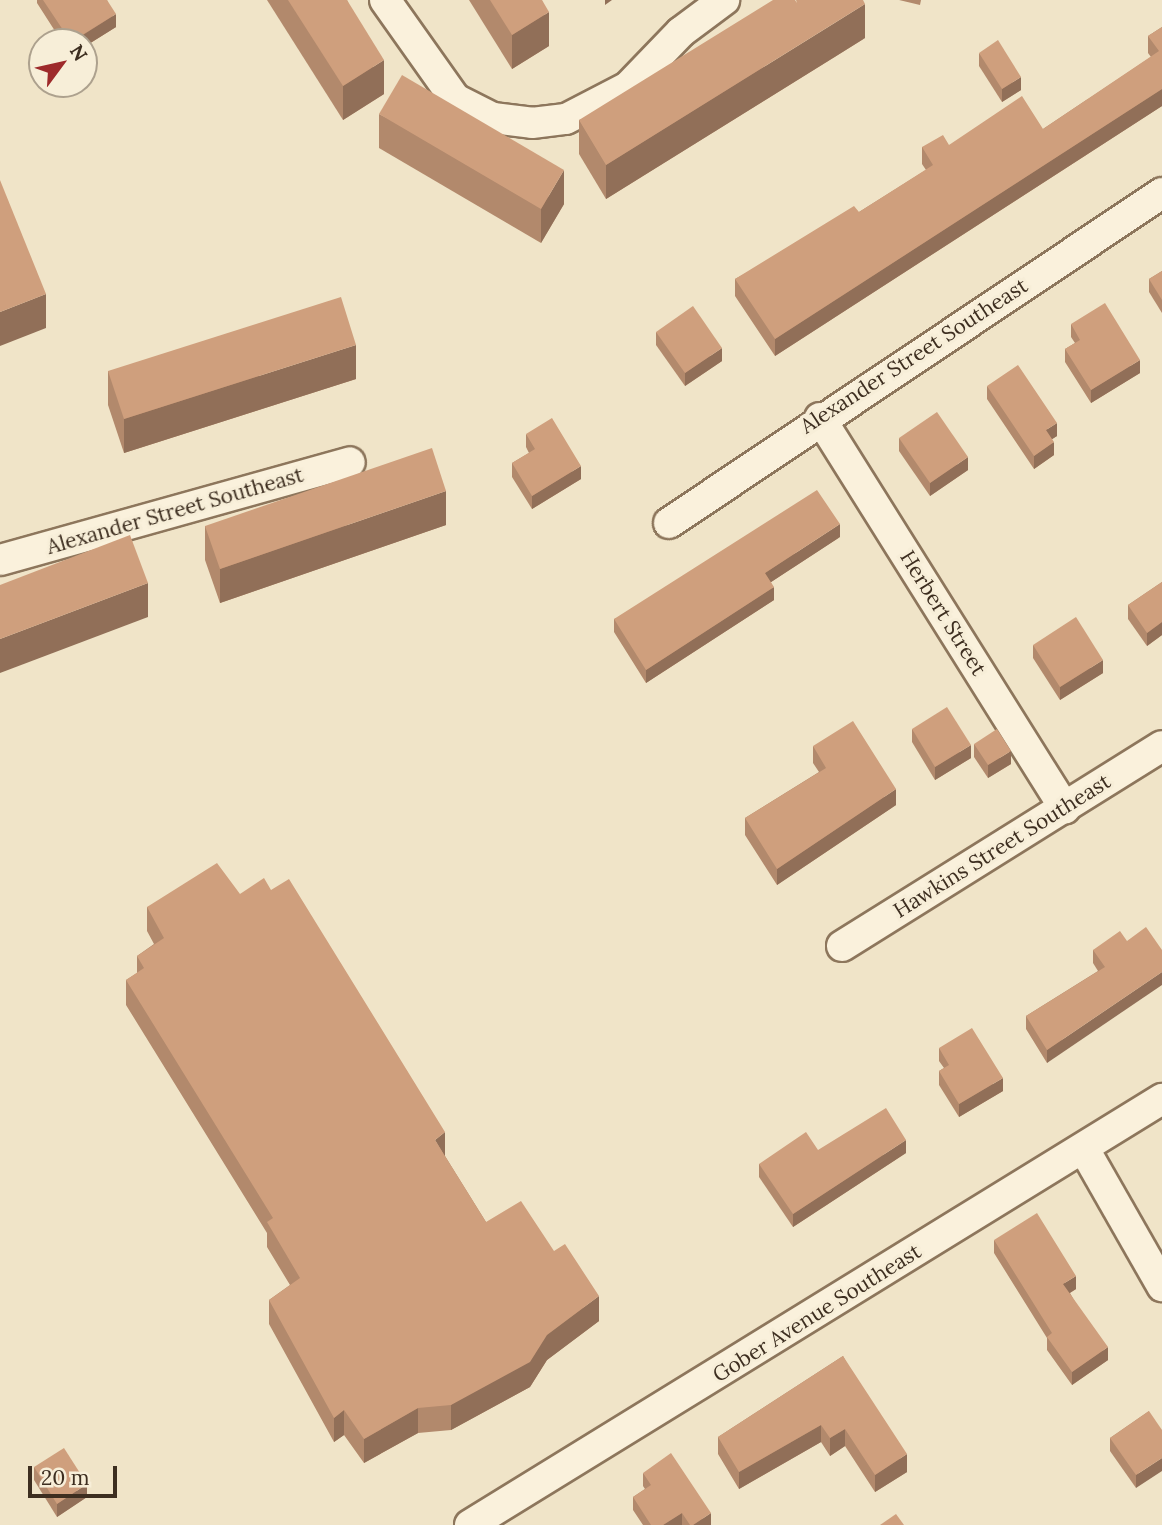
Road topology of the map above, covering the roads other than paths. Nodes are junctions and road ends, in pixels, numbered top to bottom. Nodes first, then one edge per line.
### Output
1 (385, 0) edge
2 (724, 0) edge
3 (1162, 193) edge
4 (820, 418) junction
5 (350, 462) dead end
6 (669, 523) dead end
7 (0, 560) edge
8 (1162, 746) edge
9 (1065, 808) junction
10 (842, 946) dead end
11 (1162, 1098) edge
12 (1084, 1149) junction
13 (1162, 1286) edge
14 (470, 1525) edge

1 - 2 street
3 - 4 street, Alexander Street Southeast
4 - 6 street, Alexander Street Southeast
4 - 9 street, Herbert Street
5 - 7 street, Alexander Street Southeast
8 - 9 street, Hawkins Street Southeast
9 - 10 street, Hawkins Street Southeast
11 - 12 street, Gober Avenue Southeast
12 - 13 street
12 - 14 street, Gober Avenue Southeast

